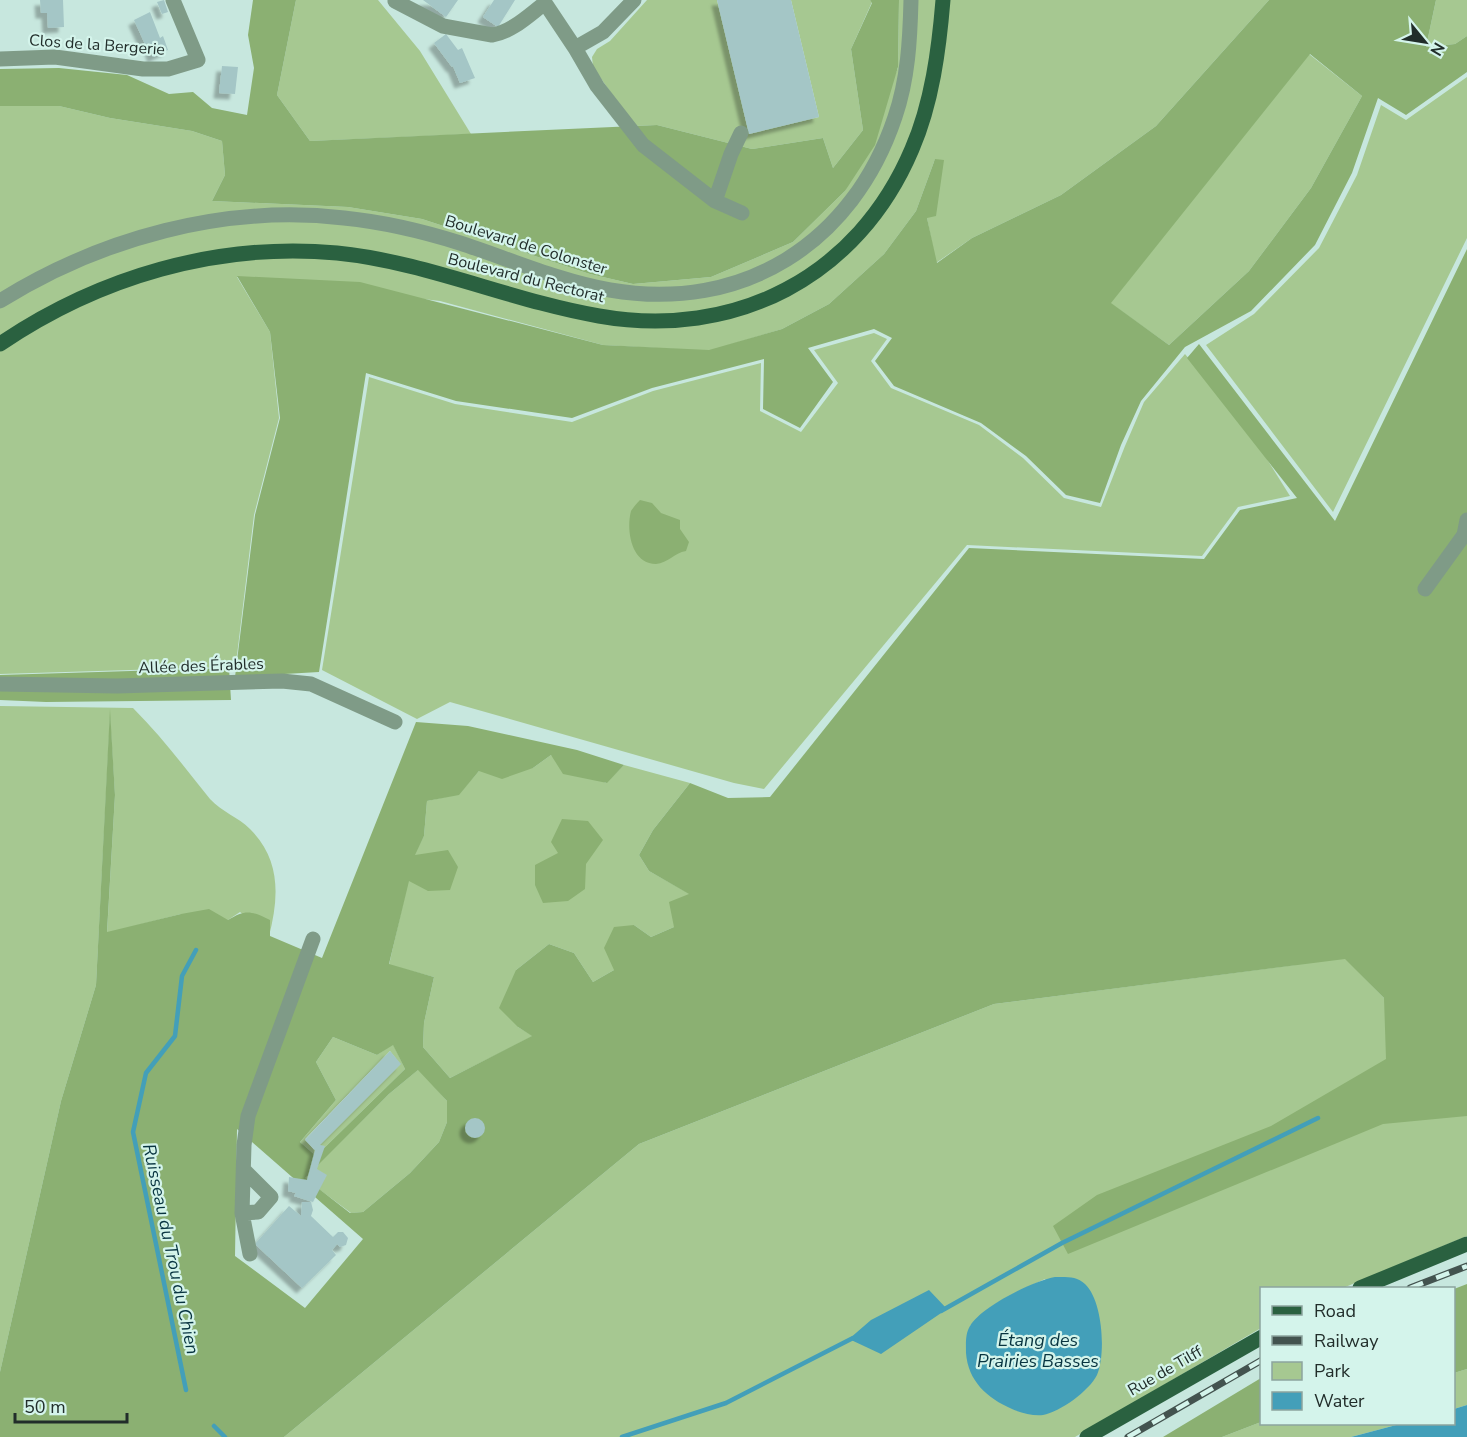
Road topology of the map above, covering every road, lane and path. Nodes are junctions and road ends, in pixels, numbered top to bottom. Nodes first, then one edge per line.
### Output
1 (172, 0) edge
2 (633, 0) edge
3 (911, 0) edge
4 (943, 0) edge
5 (395, 1) edge
6 (546, 2) edge
7 (575, 48) junction
8 (0, 59) edge
9 (741, 133) dead end
10 (715, 201) junction
11 (742, 213) dead end
12 (0, 301) edge
13 (0, 344) edge
14 (1467, 520) edge
15 (1425, 589) dead end
16 (0, 684) edge
17 (395, 722) dead end
18 (313, 939) dead end
19 (244, 1170) junction
20 (242, 1213) junction
21 (1467, 1244) edge
22 (250, 1254) dead end
23 (1362, 1287) edge
24 (1260, 1338) edge
25 (1087, 1437) edge

1 - 8 street, Clos de la Bergerie
2 - 7 street
3 - 12 street, Boulevard de Colonster
4 - 13 main road, Boulevard du Rectorat
5 - 6 street
6 - 7 street
7 - 10 street
9 - 10 street
10 - 11 street
14 - 15 street
16 - 17 street, Allée des Érables
18 - 19 street
19 - 20 street
19 - 20 street
20 - 22 street
21 - 23 main road
24 - 25 main road, Rue de Tilff

